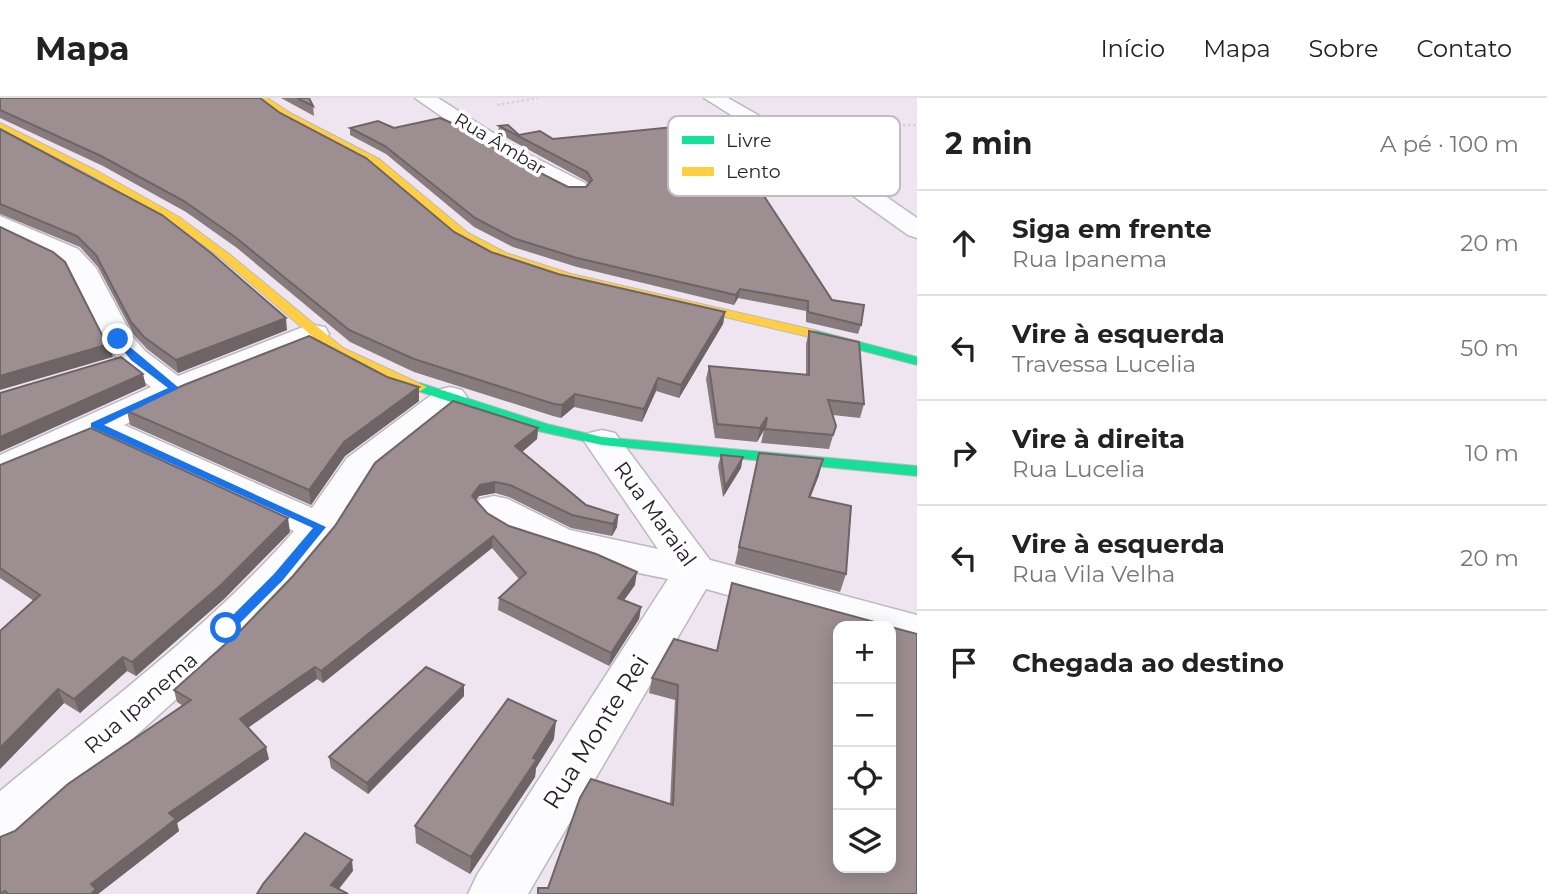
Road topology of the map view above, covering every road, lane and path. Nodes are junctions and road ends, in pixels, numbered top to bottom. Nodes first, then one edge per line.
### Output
1 (262, 98) edge
2 (425, 98) edge
3 (714, 98) edge
4 (746, 116) edge
5 (0, 126) edge
6 (577, 188) edge
7 (869, 196) edge
8 (0, 224) edge
9 (917, 230) edge
10 (314, 334) junction
11 (917, 361) edge
12 (174, 388) junction
13 (450, 397) junction
14 (95, 425) junction
15 (602, 441) junction
16 (0, 469) edge
17 (917, 471) edge
18 (494, 508) dead end
19 (320, 527) junction
20 (695, 571) junction
21 (917, 632) edge
22 (0, 824) edge
23 (497, 894) edge

1 - 11 main road
2 - 6 street, Rua Âmbar
3 - 4 street
5 - 10 main road
7 - 9 street
8 - 12 street
10 - 12 street
10 - 13 main road
12 - 14 street
13 - 15 main road
13 - 19 street, Rua Ipanema
14 - 16 street
14 - 19 street
15 - 17 main road
15 - 20 street, Rua Maraial
18 - 20 street
19 - 22 street, Rua Ipanema
20 - 21 street, Rua Maraial
20 - 23 street, Rua Monte Rei

